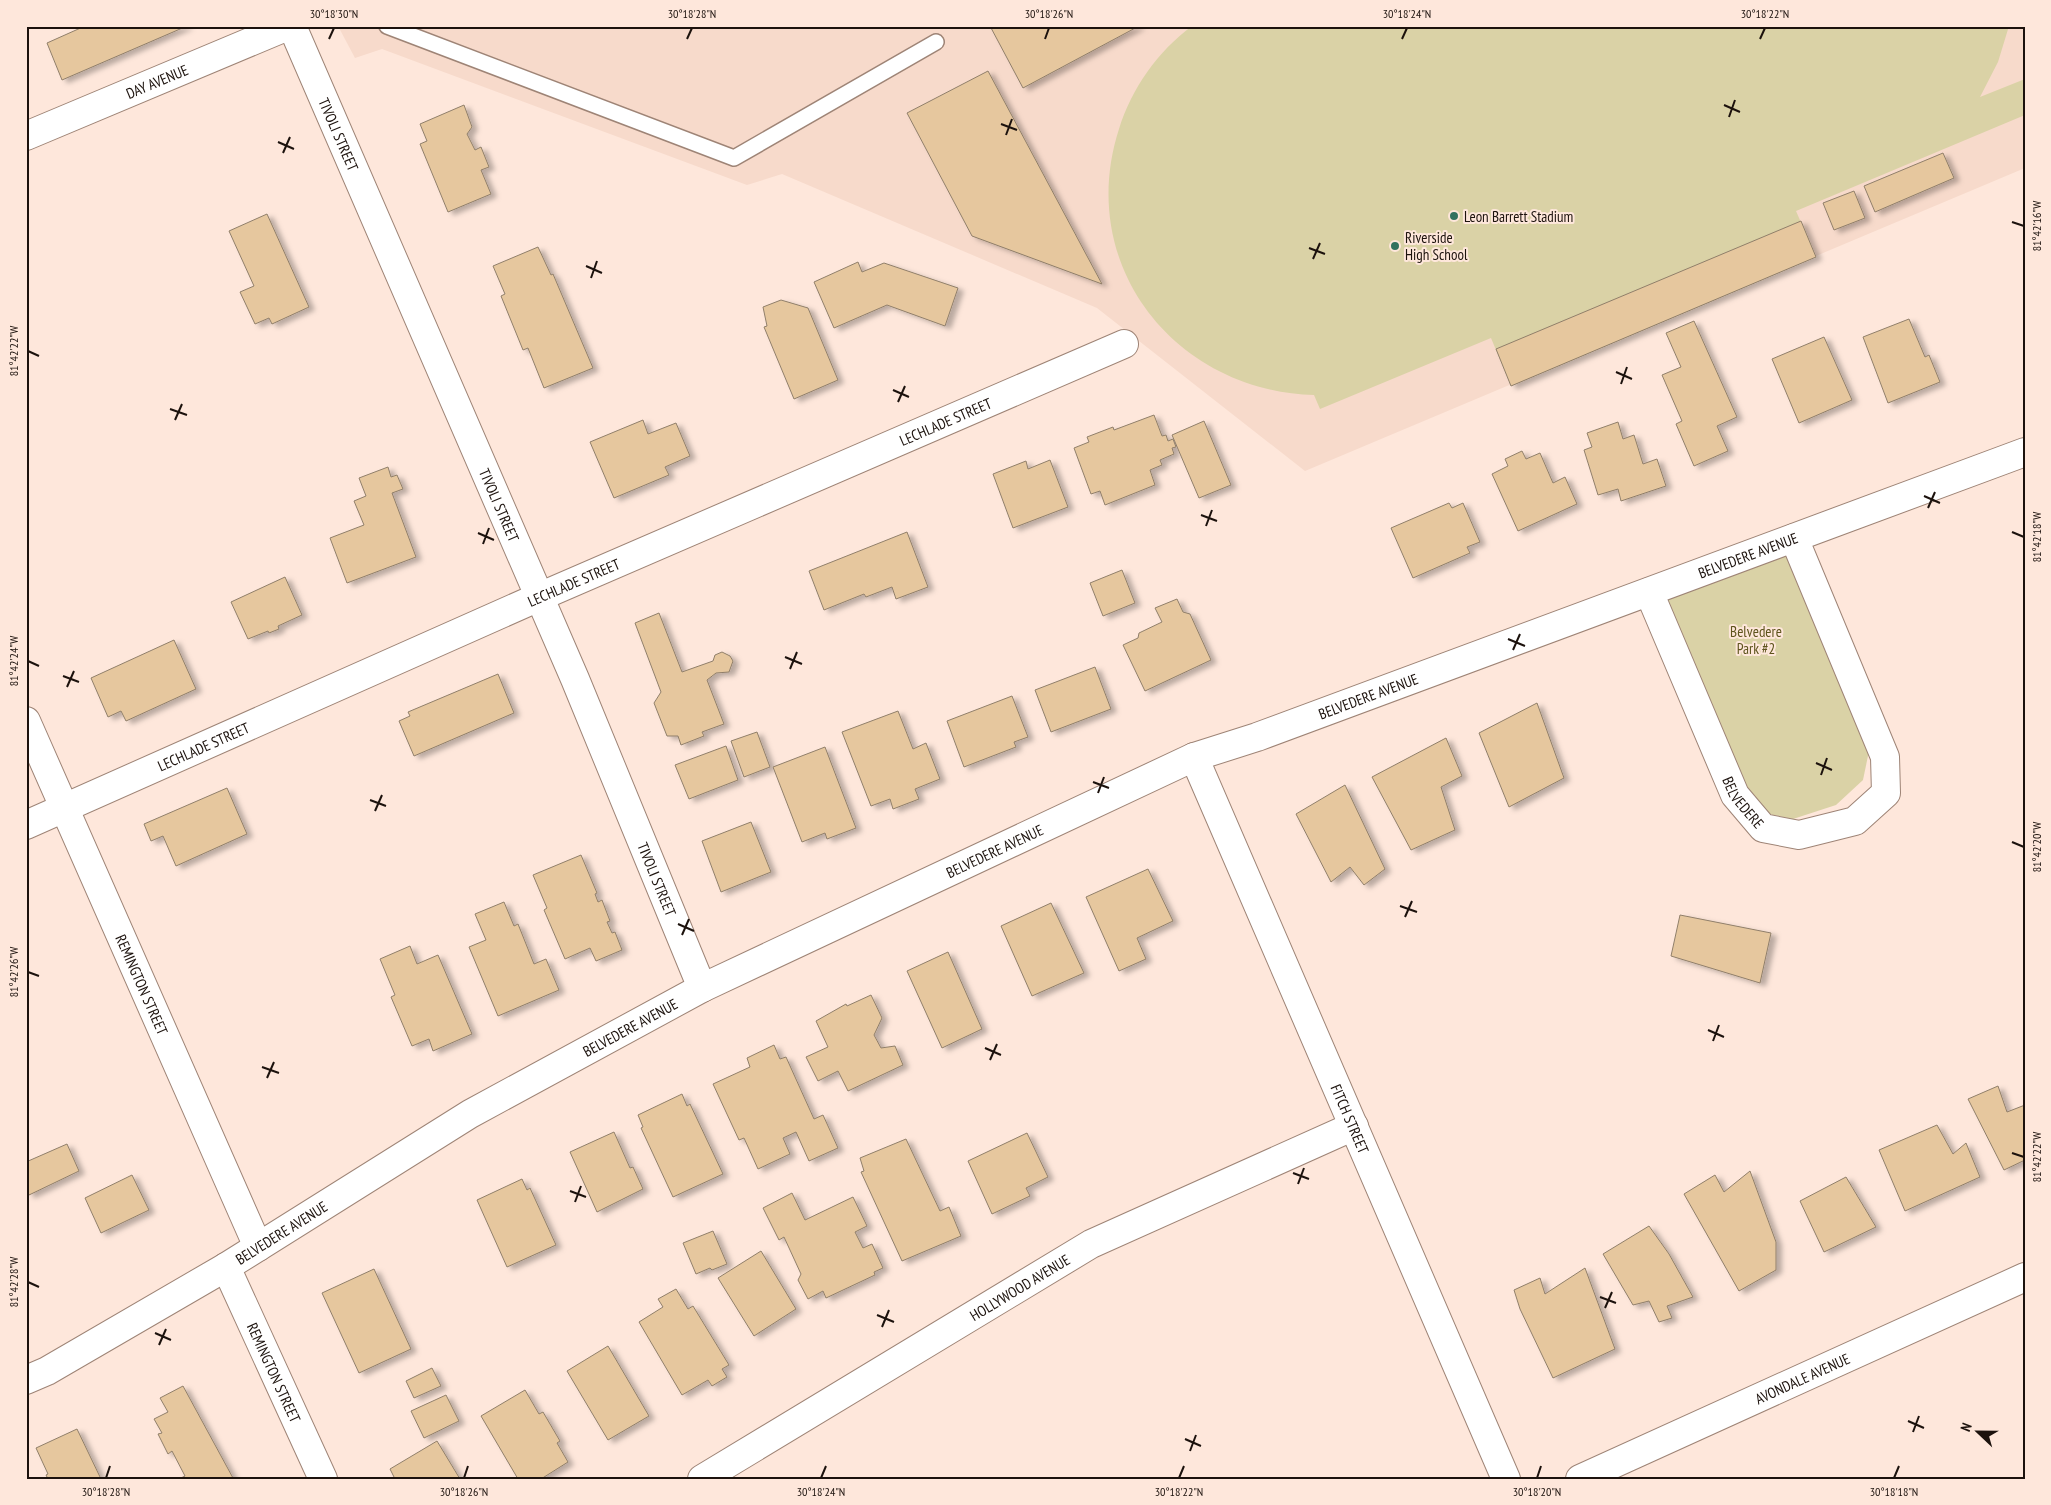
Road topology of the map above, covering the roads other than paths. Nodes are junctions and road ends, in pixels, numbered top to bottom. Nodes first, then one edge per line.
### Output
1 (288, 26) edge
2 (292, 26) edge
3 (387, 26) edge
4 (936, 42) dead end
5 (26, 136) edge
6 (1124, 344) dead end
7 (2025, 452) edge
8 (1794, 538) junction
9 (1649, 592) junction
10 (539, 597) junction
11 (26, 721) edge
12 (1194, 757) junction
13 (65, 809) junction
14 (26, 825) edge
15 (702, 988) junction
16 (1354, 1126) junction
17 (258, 1247) junction
18 (226, 1267) junction
19 (2025, 1277) edge
20 (26, 1380) edge
21 (323, 1479) edge
22 (702, 1479) edge
23 (1506, 1479) edge
24 (1580, 1479) edge

1 - 5 street, DAY AVENUE
2 - 10 street, TIVOLI STREET
3 - 4 lane
6 - 10 street, LECHLADE STREET
7 - 8 street, BELVEDERE AVENUE
8 - 9 street, BELVEDERE AVENUE
8 - 9 street, BELVEDERE
9 - 12 street, BELVEDERE AVENUE
10 - 13 street, LECHLADE STREET
10 - 15 street, TIVOLI STREET
11 - 13 street, REMINGTON STREET
12 - 15 street, BELVEDERE AVENUE
12 - 16 street, FITCH STREET
13 - 14 street, LECHLADE STREET
13 - 17 street, REMINGTON STREET
15 - 17 street, BELVEDERE AVENUE
16 - 22 street, HOLLYWOOD AVENUE
16 - 23 street, FITCH STREET
17 - 18 street, BELVEDERE AVENUE
18 - 20 street, BELVEDERE AVENUE
18 - 21 street, REMINGTON STREET
19 - 24 street, AVONDALE AVENUE

